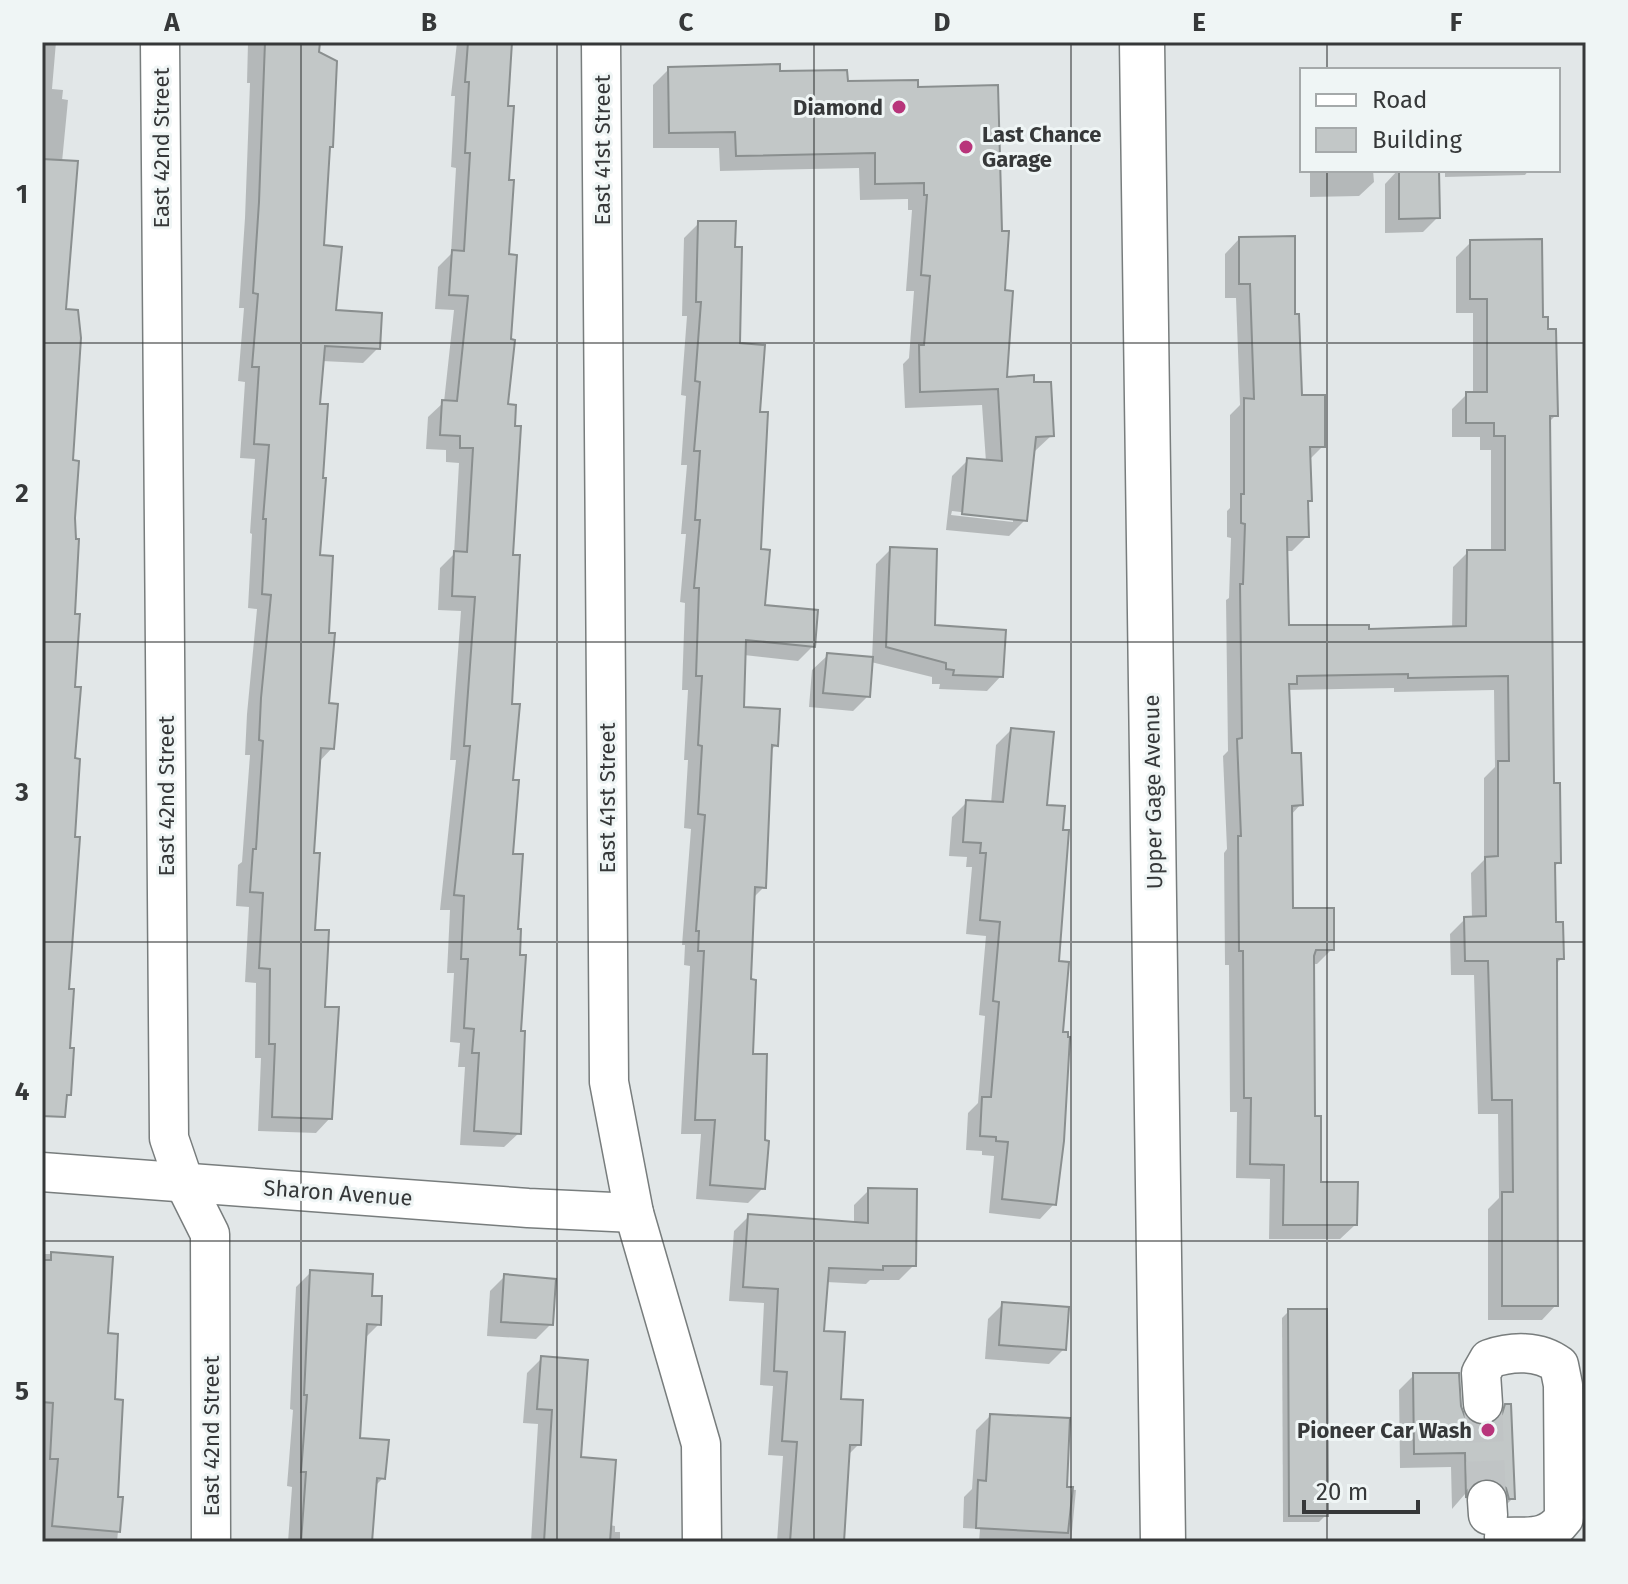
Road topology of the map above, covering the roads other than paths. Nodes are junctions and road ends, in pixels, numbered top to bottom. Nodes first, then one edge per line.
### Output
1 (160, 42) edge
2 (601, 42) edge
3 (1142, 42) edge
4 (42, 1172) edge
5 (184, 1182) junction
6 (634, 1213) junction
7 (1483, 1404) tunnel mouth
8 (1493, 1517) dead end
9 (211, 1542) edge
10 (702, 1542) edge
11 (1163, 1542) edge

1 - 5 street, East 42nd Street
2 - 6 street, East 41st Street
3 - 11 main road, Upper Gage Avenue
4 - 5 street, Sharon Avenue
5 - 6 street, Sharon Avenue
5 - 9 street, East 42nd Street
6 - 10 street, East 41st Street
7 - 8 street

